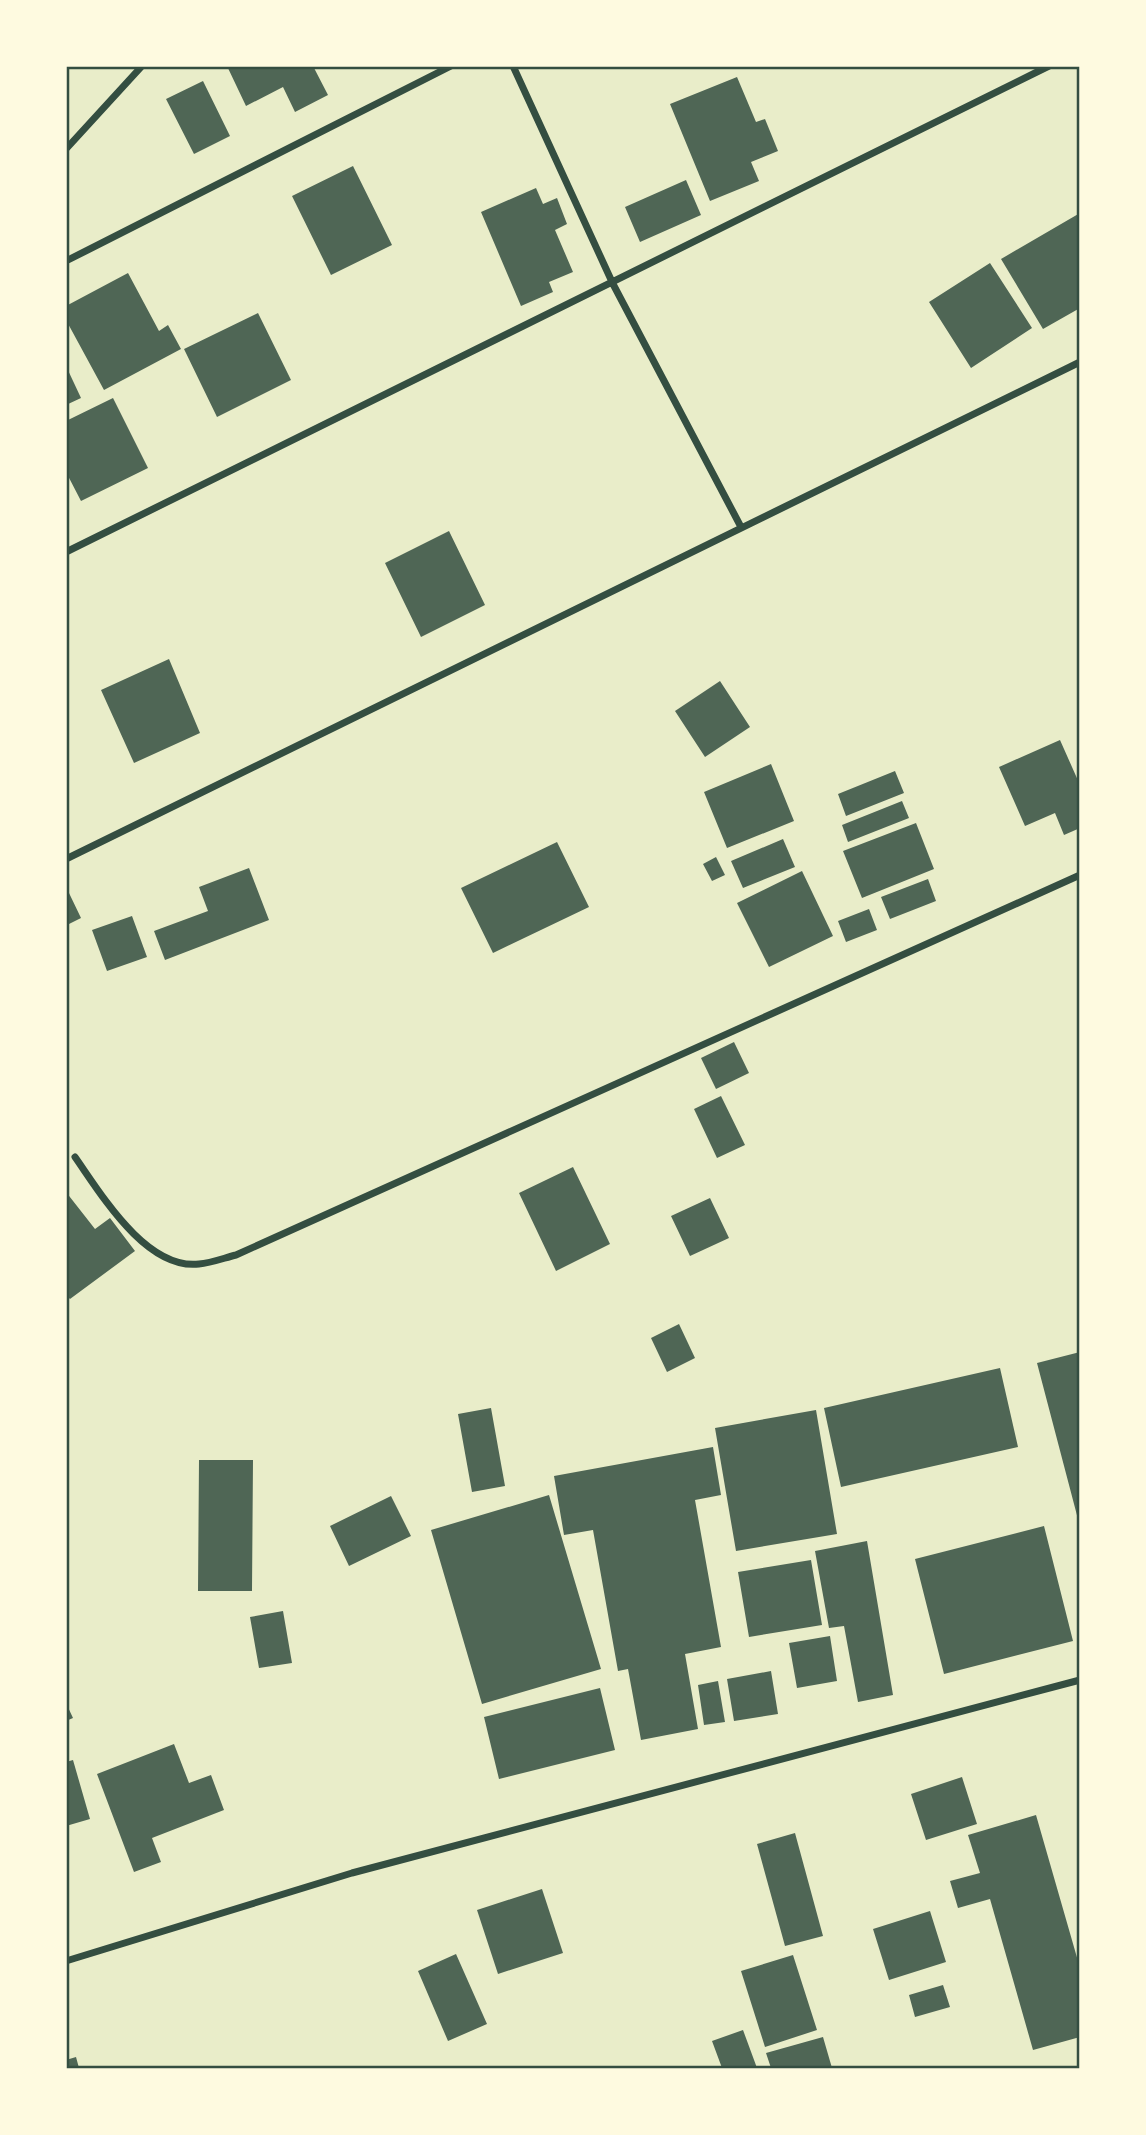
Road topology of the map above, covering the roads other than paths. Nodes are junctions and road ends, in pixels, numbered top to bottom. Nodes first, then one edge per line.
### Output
1 (142, 66) edge
2 (451, 66) edge
3 (513, 66) edge
4 (1049, 66) edge
5 (66, 149) edge
6 (66, 261) edge
7 (612, 284) junction
8 (1080, 362) edge
9 (741, 527) junction
10 (66, 552) edge
11 (66, 859) edge
12 (1080, 875) edge
13 (75, 1157) dead end
14 (1080, 1680) edge
15 (66, 1961) edge

1 - 5 street
2 - 6 street
3 - 7 street
4 - 7 street
7 - 9 street
7 - 10 street
8 - 9 street
9 - 11 street
12 - 13 street
14 - 15 street

